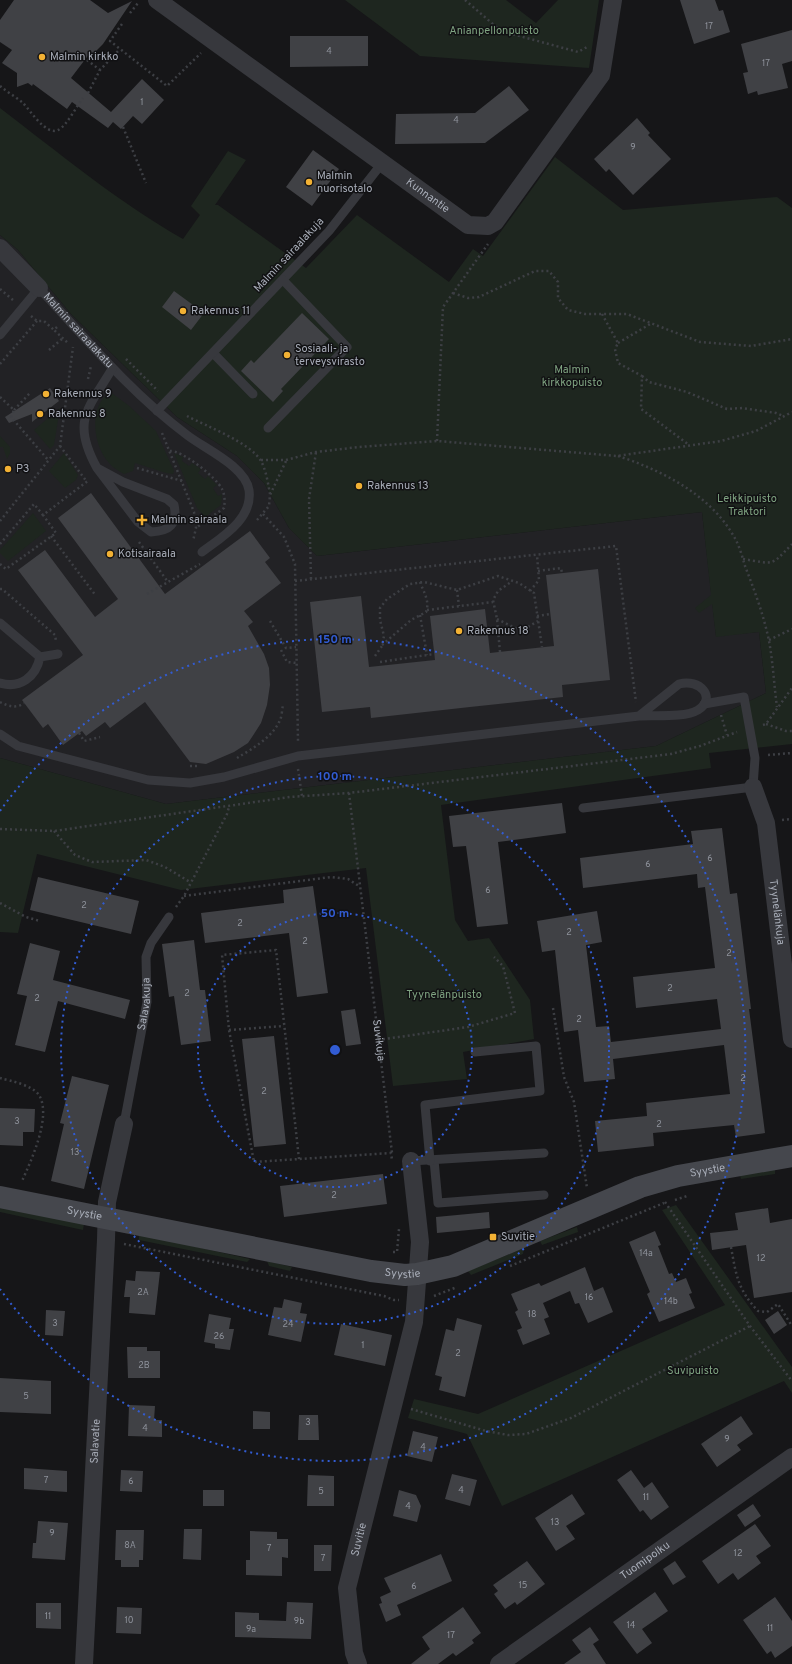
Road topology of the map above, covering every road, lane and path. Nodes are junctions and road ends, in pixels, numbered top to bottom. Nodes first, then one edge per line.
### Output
1 (157, 0) edge
2 (465, 0) edge
3 (613, 0) edge
4 (138, 3) dead end
5 (130, 13) dead end
6 (122, 24) dead end
7 (590, 46) dead end
8 (119, 50) junction
9 (203, 51) dead end
10 (79, 54) dead end
11 (100, 70) junction
12 (0, 86) edge
13 (88, 93) dead end
14 (83, 98) dead end
15 (123, 127) dead end
16 (383, 162) junction
17 (146, 183) dead end
18 (488, 226) junction
19 (0, 248) edge
20 (282, 280) junction
21 (39, 288) junction
22 (453, 293) junction
23 (602, 314) junction
24 (66, 318) junction
25 (37, 321) dead end
26 (652, 322) junction
27 (0, 335) edge
28 (63, 338) junction
29 (792, 338) edge
30 (618, 343) junction
31 (49, 350) dead end
32 (213, 353) junction
33 (0, 364) edge
34 (112, 369) junction
35 (642, 376) junction
36 (30, 393) dead end
37 (253, 394) dead end
38 (0, 397) edge
39 (14, 410) junction
40 (158, 411) junction
41 (792, 412) edge
42 (783, 416) junction
43 (268, 428) dead end
44 (162, 432) dead end
45 (437, 441) junction
46 (60, 446) junction
47 (690, 446) junction
48 (170, 451) junction
49 (316, 452) junction
50 (618, 456) junction
51 (261, 460) dead end
52 (286, 460) junction
53 (49, 462) junction
54 (97, 468) junction
55 (138, 468) dead end
56 (93, 477) dead end
57 (87, 482) junction
58 (182, 482) junction
59 (248, 505) junction
60 (264, 514) junction
61 (43, 515) junction
62 (0, 521) edge
63 (196, 528) junction
64 (51, 536) junction
65 (193, 543) dead end
66 (0, 544) edge
67 (792, 544) edge
68 (199, 555) joint
69 (537, 555) junction
70 (743, 559) junction
71 (0, 564) edge
72 (198, 565) dead end
73 (538, 571) junction
74 (562, 573) dead end
75 (311, 579) junction
76 (295, 581) junction
77 (168, 582) dead end
78 (420, 582) junction
79 (511, 582) junction
80 (0, 589) edge
81 (457, 590) junction
82 (530, 590) junction
83 (147, 594) dead end
84 (96, 596) dead end
85 (493, 602) junction
86 (460, 606) junction
87 (427, 610) junction
88 (550, 614) dead end
89 (420, 615) junction
90 (537, 616) junction
91 (497, 619) junction
92 (270, 621) dead end
93 (538, 621) junction
94 (0, 623) edge
95 (792, 629) edge
96 (769, 640) junction
97 (382, 646) junction
98 (296, 647) junction
99 (542, 647) dead end
100 (281, 650) dead end
101 (500, 652) dead end
102 (58, 654) joint
103 (434, 654) dead end
104 (427, 655) junction
105 (375, 656) dead end
106 (40, 657) junction
107 (380, 662) dead end
108 (297, 663) junction
109 (0, 683) edge
110 (792, 688) edge
111 (661, 700) junction
112 (0, 702) edge
113 (718, 702) junction
114 (24, 703) dead end
115 (636, 703) dead end
116 (283, 704) dead end
117 (704, 704) junction
118 (777, 707) junction
119 (663, 715) junction
120 (639, 716) junction
121 (766, 724) junction
122 (750, 728) junction
123 (792, 730) edge
124 (0, 734) edge
125 (79, 734) dead end
126 (727, 735) junction
127 (100, 737) dead end
128 (792, 753) edge
129 (298, 756) junction
130 (756, 758) junction
131 (235, 759) dead end
132 (190, 766) dead end
133 (202, 767) dead end
134 (753, 787) junction
135 (349, 793) junction
136 (302, 796) junction
137 (229, 807) junction
138 (583, 808) dead end
139 (0, 829) edge
140 (54, 831) junction
141 (190, 882) junction
142 (360, 886) junction
143 (184, 896) junction
144 (0, 903) edge
145 (170, 917) joint
146 (40, 921) dead end
147 (494, 957) dead end
148 (553, 1008) dead end
149 (284, 1026) junction
150 (229, 1030) junction
151 (792, 1039) edge
152 (378, 1040) junction
153 (475, 1052) dead end
154 (0, 1078) edge
155 (124, 1124) joint
156 (391, 1153) junction
157 (544, 1153) dead end
158 (792, 1156) edge
159 (299, 1159) junction
160 (432, 1160) junction
161 (392, 1161) dead end
162 (411, 1161) junction
163 (20, 1187) dead end
164 (587, 1190) dead end
165 (544, 1195) dead end
166 (691, 1195) dead end
167 (0, 1197) edge
168 (665, 1202) junction
169 (398, 1227) dead end
170 (106, 1230) junction
171 (731, 1247) dead end
172 (506, 1268) dead end
173 (385, 1273) junction
174 (417, 1274) junction
175 (463, 1284) dead end
176 (384, 1296) junction
177 (415, 1298) junction
178 (750, 1326) junction
179 (792, 1326) edge
180 (792, 1381) edge
181 (406, 1408) dead end
182 (792, 1457) edge
183 (84, 1664) edge
184 (358, 1664) edge
185 (498, 1664) edge

1 - 16 street, Kunnantie
2 - 7 path
3 - 18 street
4 - 5 path
6 - 8 path
8 - 9 path
8 - 11 path
10 - 11 path
11 - 13 path
12 - 14 path
15 - 17 path
16 - 18 street, Kunnantie
16 - 20 lane, Malmin sairaalakuja
18 - 22 path
19 - 21 street, Malmin sairaalakatu
20 - 32 lane, Malmin sairaalakuja
20 - 43 lane
21 - 24 lane, Malmin sairaalakatu
21 - 27 lane
22 - 23 path
22 - 45 path
23 - 26 path
23 - 30 path
24 - 28 path
24 - 34 lane, Malmin sairaalakatu
25 - 33 path
26 - 29 path
26 - 30 path
28 - 31 path
28 - 46 path
30 - 35 path
32 - 37 lane
32 - 40 lane, Malmin sairaalakuja
34 - 40 lane
34 - 54 lane, Malmin sairaalakatu
35 - 42 path
35 - 47 path
36 - 39 path
38 - 39 path
39 - 53 path
40 - 59 lane
41 - 42 path
42 - 47 path
44 - 48 path
45 - 49 path
45 - 50 path
46 - 53 path
46 - 57 path
47 - 50 path
48 - 58 path
48 - 63 path
49 - 52 path
49 - 75 path
50 - 70 path
51 - 52 path
52 - 60 path
53 - 62 path
54 - 54 lane, Malmin sairaalakatu
55 - 58 path
56 - 57 path
57 - 61 path
58 - 63 path
59 - 60 path
59 - 68 lane
60 - 76 path
61 - 64 path
61 - 66 path
63 - 65 path
64 - 71 path
64 - 84 path
67 - 70 path
68 - 72 path
69 - 73 path
69 - 75 path
69 - 115 path
70 - 96 path
73 - 74 path
73 - 82 path
75 - 76 path
76 - 98 path
77 - 83 path
78 - 81 path
78 - 87 path
78 - 97 path
79 - 81 path
79 - 82 path
79 - 85 path
80 - 102 path
81 - 86 path
82 - 90 path
85 - 86 path
85 - 91 path
86 - 87 path
87 - 89 path
88 - 90 path
89 - 97 path
89 - 104 path
90 - 93 path
91 - 93 path
91 - 101 path
92 - 98 path
93 - 99 path
94 - 106 lane
95 - 96 path
96 - 118 path
97 - 105 path
98 - 108 path
100 - 108 path
102 - 106 lane
103 - 104 path
104 - 107 path
106 - 109 lane
108 - 129 path
110 - 118 path
111 - 117 lane
111 - 119 lane
111 - 120 lane
112 - 114 path
113 - 117 lane
113 - 122 lane
113 - 126 path
116 - 131 path
117 - 119 lane
118 - 121 path
119 - 120 lane
120 - 129 lane
121 - 122 path
121 - 123 path
122 - 126 path
122 - 130 lane
124 - 129 lane
125 - 127 path
126 - 135 path
128 - 130 path
129 - 136 path
130 - 134 lane
132 - 133 path
134 - 138 lane
134 - 151 street, Tyynelänkuja
135 - 136 path
135 - 142 path, Suvikuja
136 - 137 path
137 - 140 path
137 - 141 path
139 - 140 path
140 - 141 path
141 - 143 path
142 - 143 path
142 - 152 path, Suvikuja
143 - 145 path
144 - 146 path
145 - 155 lane, Salavakuja
147 - 152 path
148 - 164 path
149 - 150 path
149 - 150 path
149 - 159 path
150 - 159 path
152 - 156 path, Suvikuja
153 - 160 lane
154 - 163 path
155 - 170 street, Salavakuja
156 - 159 path
156 - 161 path, Suvikuja
156 - 162 path
157 - 160 lane
158 - 174 street, Syystie
160 - 162 lane
160 - 165 lane
162 - 174 street
166 - 168 path
167 - 170 street, Syystie
168 - 172 path
168 - 178 path
169 - 173 path
170 - 173 street, Syystie
170 - 176 path
170 - 183 street, Salavatie
171 - 179 path
173 - 174 street, Syystie
173 - 176 path
174 - 177 street, Suvitie
175 - 177 path
176 - 177 path
177 - 184 street, Suvitie
178 - 180 path
178 - 181 path
182 - 185 street, Tuomipolku

